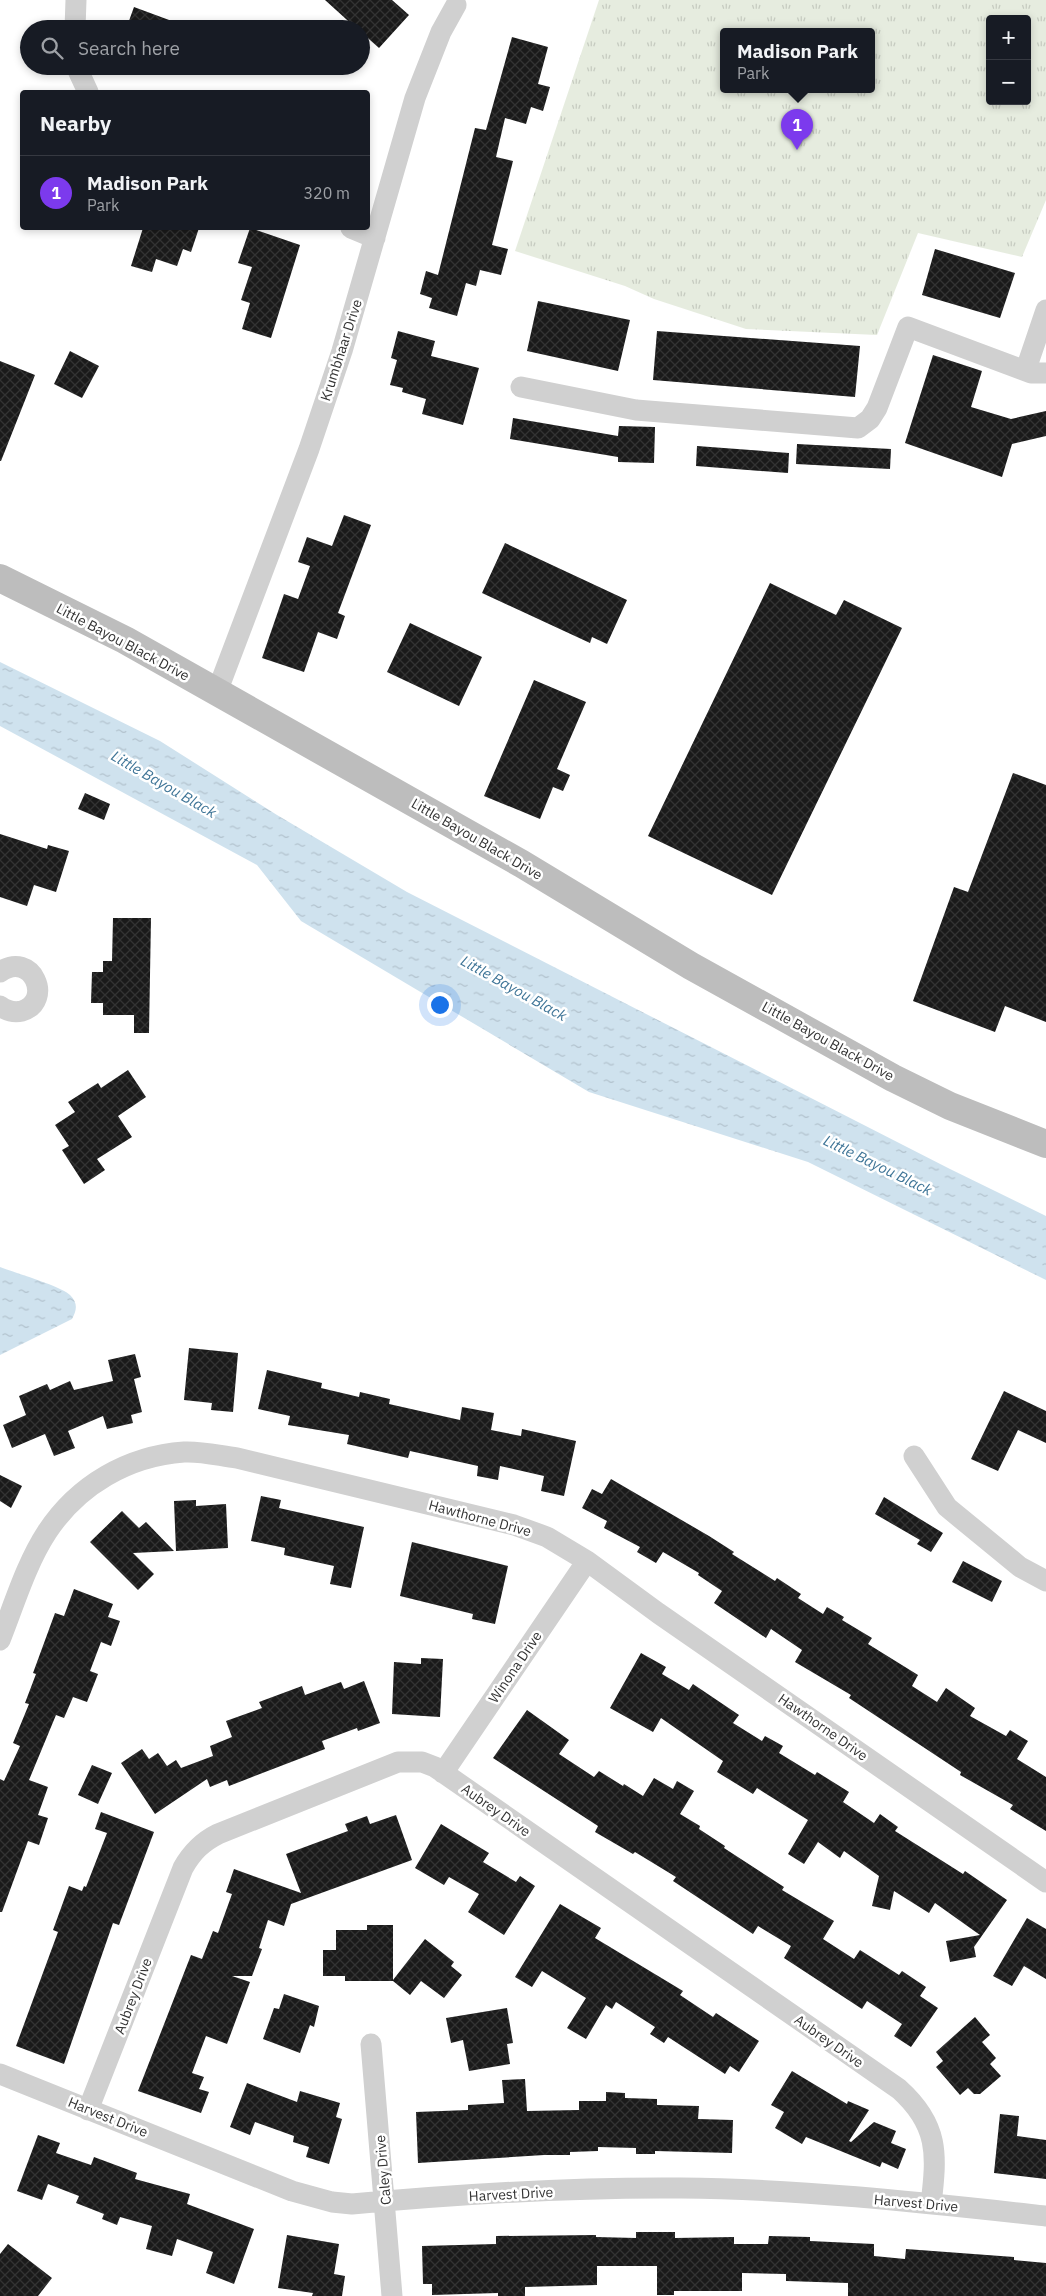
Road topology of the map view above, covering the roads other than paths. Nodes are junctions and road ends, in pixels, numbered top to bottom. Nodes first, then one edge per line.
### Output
1 (76, 0) edge
2 (458, 2) edge
3 (75, 20) edge
4 (80, 75) edge
5 (87, 90) edge
6 (356, 230) edge
7 (375, 238) junction
8 (1046, 310) edge
9 (1036, 371) edge
10 (521, 387) dead end
11 (0, 578) edge
12 (217, 692) junction
13 (0, 972) edge
14 (0, 1006) edge
15 (950, 1106) junction
16 (1046, 1144) edge
17 (1046, 1163) edge
18 (914, 1456) dead end
19 (587, 1561) junction
20 (1046, 1581) edge
21 (0, 1640) edge
22 (443, 1773) junction
23 (1046, 1882) edge
24 (371, 2044) dead end
25 (0, 2074) edge
26 (88, 2110) junction
27 (385, 2202) junction
28 (931, 2204) junction
29 (1046, 2216) edge
30 (392, 2296) edge

1 - 3 street
2 - 7 street, Krumbhaar Drive
4 - 5 street
6 - 7 street
7 - 12 street, Krumbhaar Drive
8 - 9 street
9 - 10 street
11 - 12 main road, Little Bayou Black Drive
12 - 15 main road, Little Bayou Black Drive
13 - 14 street
15 - 16 main road, Little Bayou Black Drive
15 - 17 main road, Little Bayou Black Drive
18 - 20 street
19 - 21 street, Hawthorne Drive
19 - 22 street, Winona Drive
19 - 23 street, Hawthorne Drive
22 - 26 street, Aubrey Drive
22 - 28 street, Aubrey Drive
24 - 27 street, Caley Drive
25 - 26 street, Harvest Drive
26 - 27 street, Harvest Drive
27 - 28 street, Harvest Drive
27 - 30 street, Caley Drive
28 - 29 street, Harvest Drive

